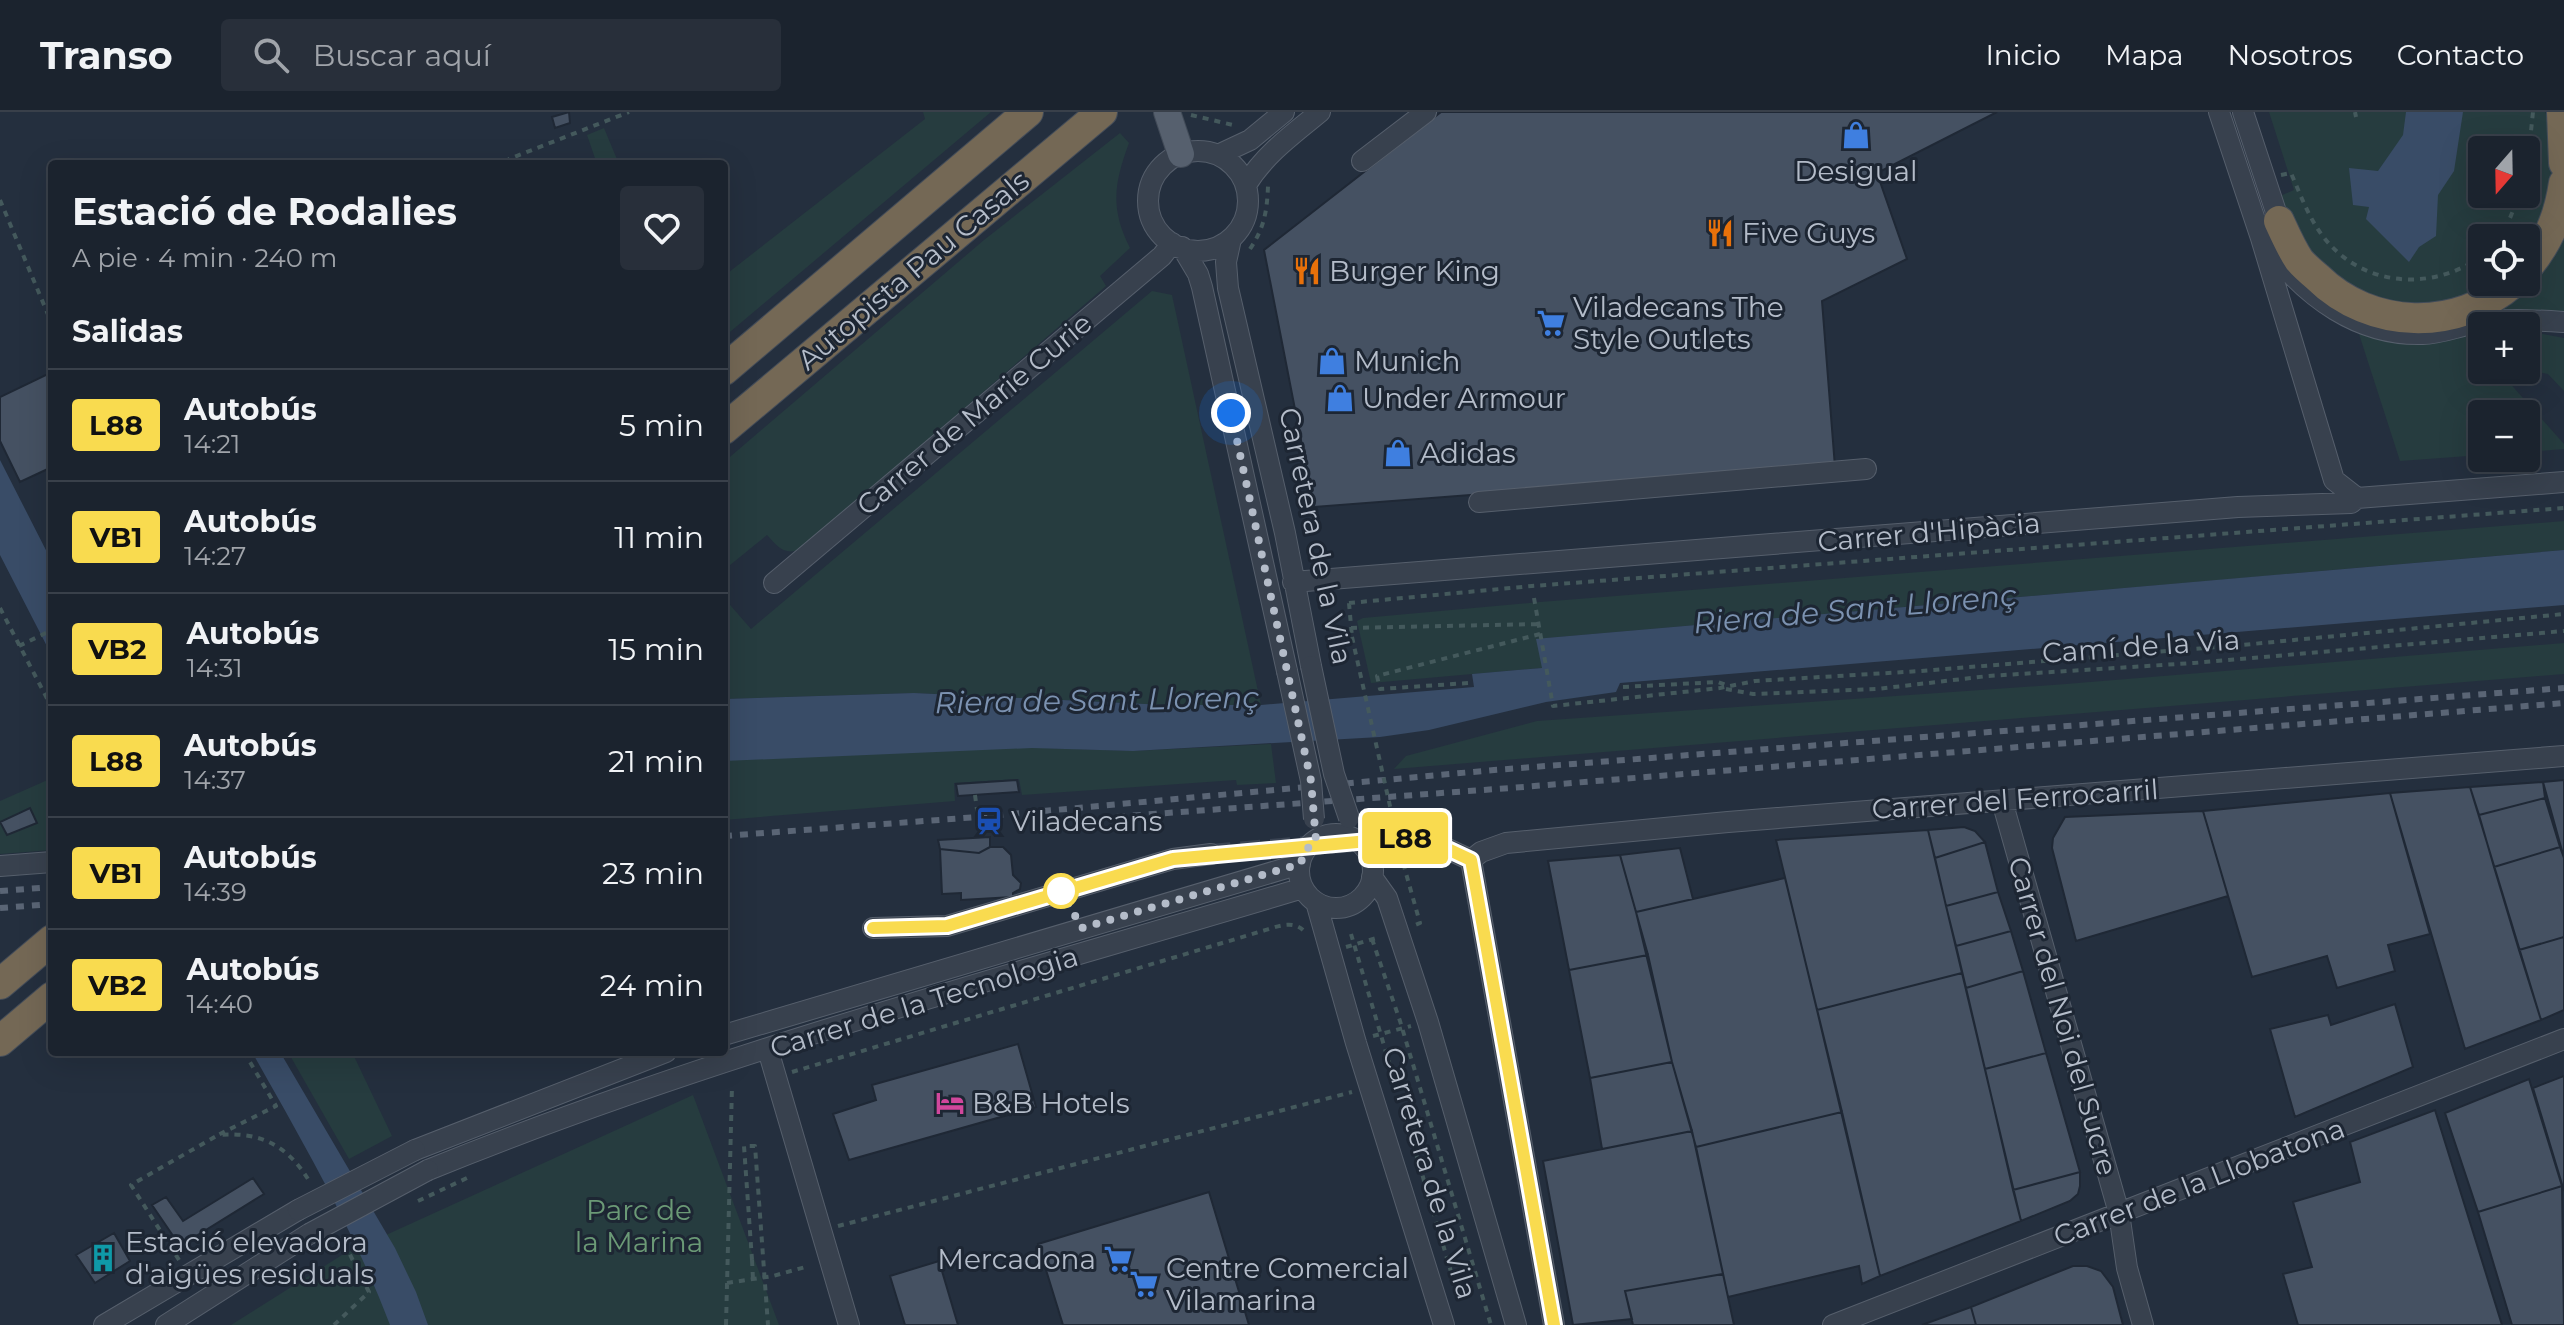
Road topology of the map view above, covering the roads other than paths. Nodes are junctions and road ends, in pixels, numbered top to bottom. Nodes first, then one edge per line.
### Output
1 (1028, 112) edge
2 (1102, 112) edge
3 (1284, 112) edge
4 (1320, 112) edge
5 (1426, 112) edge
6 (2219, 112) edge
7 (2243, 112) edge
8 (2562, 112) edge
9 (1175, 116) edge
10 (1181, 154) junction
11 (1218, 155) junction
12 (1362, 161) dead end
13 (2564, 163) edge
14 (2564, 183) edge
15 (1246, 185) junction
16 (2270, 229) junction
17 (1231, 239) junction
18 (1177, 245) junction
19 (2540, 248) edge
20 (2495, 296) edge
21 (2564, 322) edge
22 (728, 367) edge
23 (728, 426) edge
24 (1866, 469) dead end
25 (2330, 469) junction
26 (2564, 482) edge
27 (2357, 498) junction
28 (1479, 502) dead end
29 (2272, 505) junction
30 (1293, 582) junction
31 (774, 583) dead end
32 (2564, 756) edge
33 (2002, 801) junction
34 (1416, 840) tunnel mouth
35 (1316, 841) junction
36 (1360, 844) junction
37 (1211, 854) tunnel mouth
38 (1471, 860) junction
39 (48, 862) edge
40 (1300, 864) junction
41 (0, 866) edge
42 (1372, 877) junction
43 (1310, 895) junction
44 (873, 928) dead end
45 (48, 943) edge
46 (0, 984) edge
47 (48, 1000) edge
48 (728, 1034) edge
49 (2564, 1039) edge
50 (0, 1041) edge
51 (768, 1050) junction
52 (656, 1056) edge
53 (2119, 1213) junction
54 (1886, 1315) edge
55 (104, 1325) edge
56 (166, 1325) edge
57 (849, 1325) edge
58 (1444, 1325) edge
59 (1516, 1325) edge
60 (1554, 1325) edge
61 (1833, 1325) edge
62 (2143, 1325) edge

1 - 22 highway, Autopista Pau Casals
2 - 23 highway, Autopista Pau Casals
3 - 11 street
4 - 15 street
5 - 12 street
6 - 16 street
7 - 16 street
8 - 13 highway
9 - 10 main road
10 - 11 street
10 - 18 street
11 - 15 street
14 - 19 highway
15 - 17 street
16 - 20 highway
16 - 21 street
16 - 25 street
17 - 18 street
17 - 30 street, Carretera de la Vila
18 - 31 street, Carrer de Marie Curie
18 - 35 street, Carretera de la Vila, bridge
24 - 28 street
25 - 27 street
25 - 29 street
26 - 27 street, Carrer d'Hipàcia
27 - 29 street, Carrer d'Hipàcia
29 - 30 street, Carrer d'Hipàcia
30 - 36 street, Carretera de la Vila, bridge
32 - 33 street, Carrer del Ferrocarril
33 - 38 street, Carrer del Ferrocarril
33 - 53 street, Carrer del Noi del Sucre
34 - 38 street
35 - 36 street
35 - 40 street
36 - 42 street
37 - 44 street
38 - 60 street
39 - 41 street
40 - 43 street
40 - 48 street, Carrer de la Tecnologia
42 - 43 street
42 - 59 street, Carretera de la Vila
43 - 51 street, Carrer de la Tecnologia
43 - 58 street, Carretera de la Vila
45 - 46 highway
47 - 50 highway
49 - 53 street, Carrer de la Llobatona
51 - 56 street, Carrer de la Tecnologia, bridge
51 - 57 street
52 - 55 street, bridge
53 - 54 street, Carrer de la Llobatona
53 - 62 street, Carrer del Noi del Sucre
54 - 61 street, Carrer de la Llobatona

